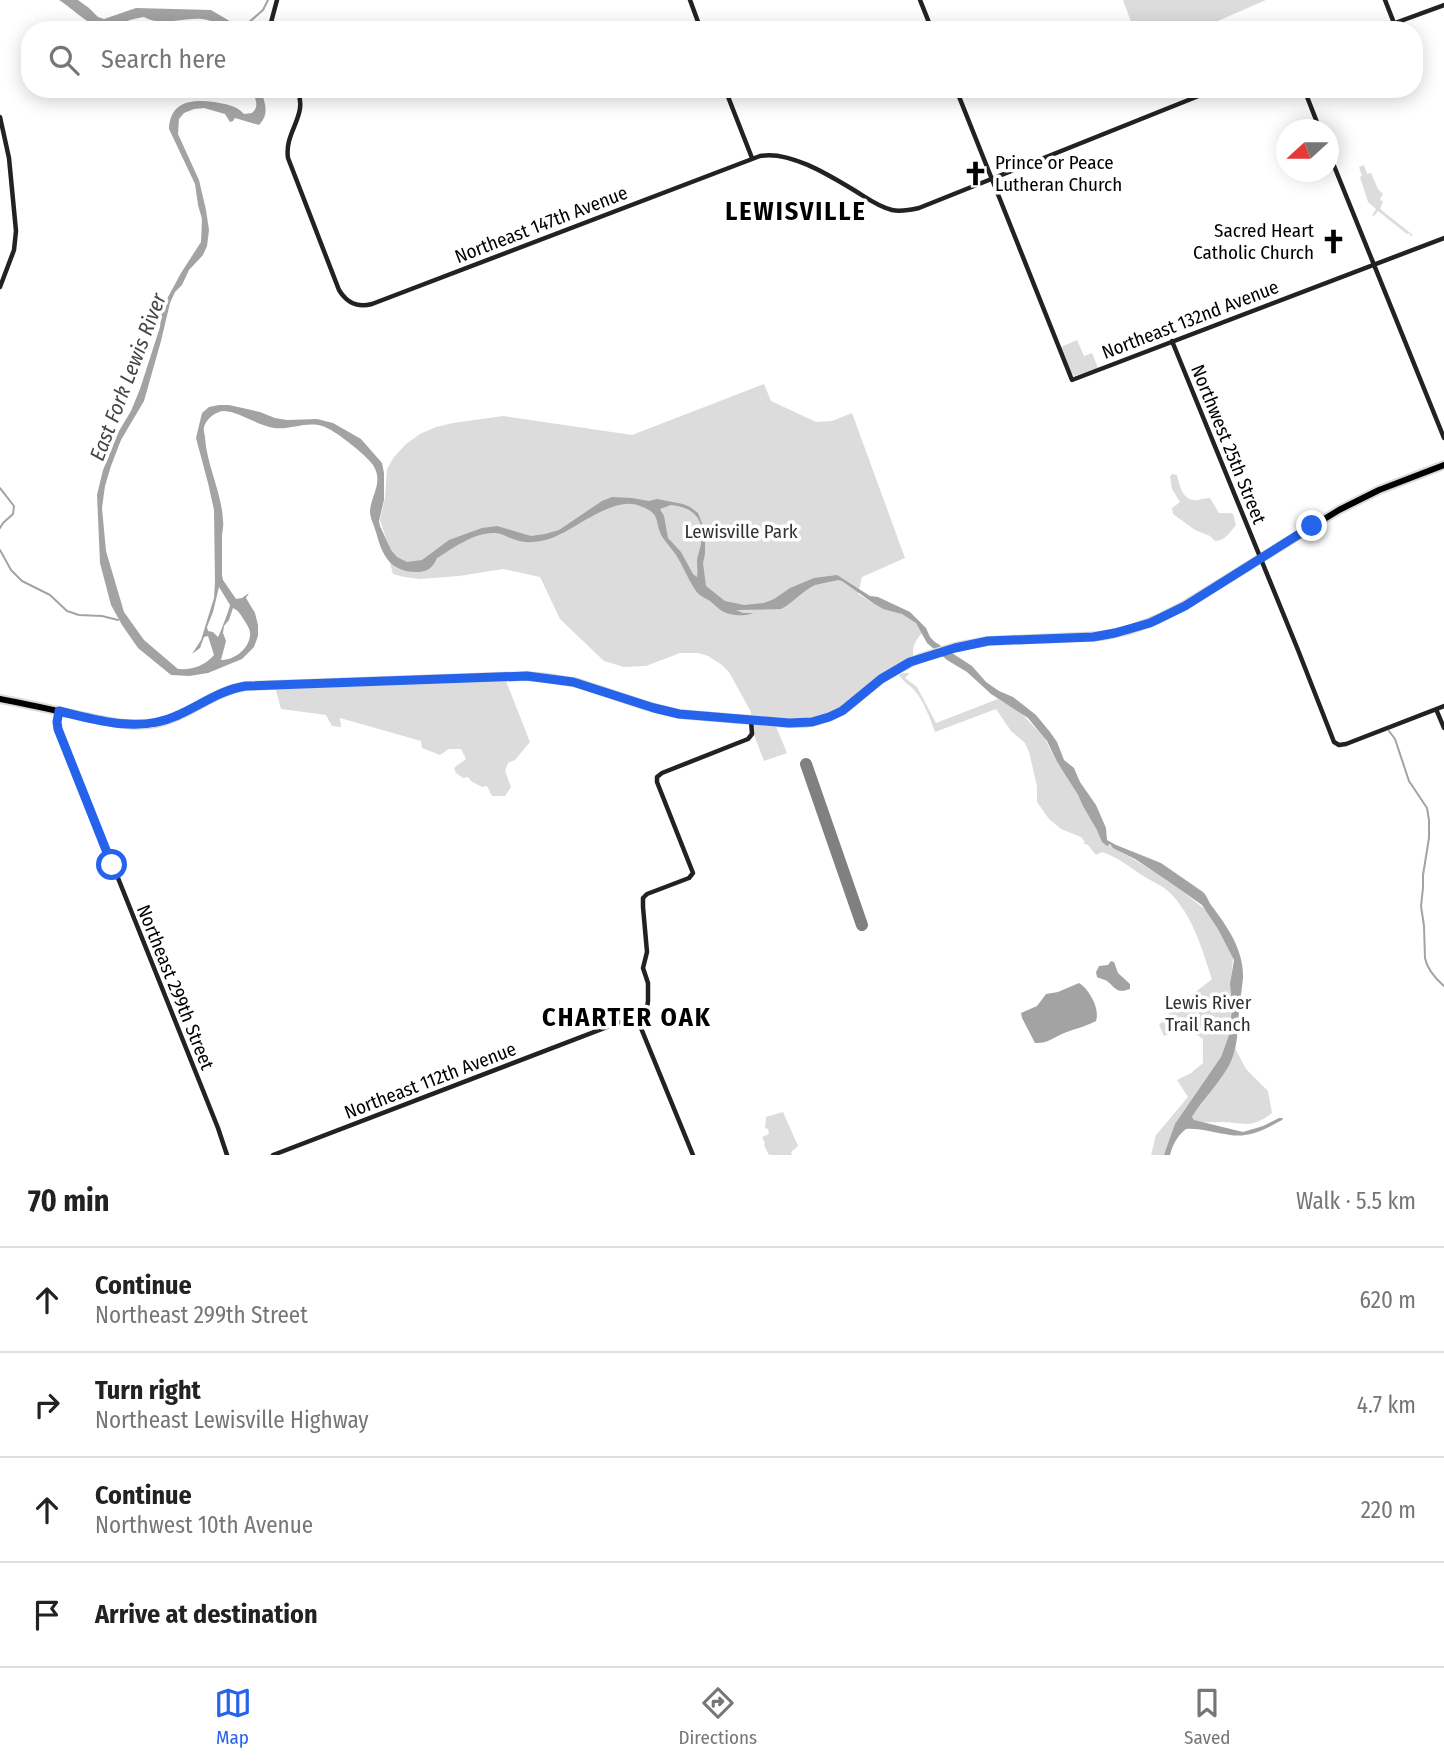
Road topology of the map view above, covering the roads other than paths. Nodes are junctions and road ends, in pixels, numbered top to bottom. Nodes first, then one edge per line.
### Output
1 (277, 0) edge
2 (690, 0) edge
3 (920, 0) edge
4 (1385, 0) edge
5 (1444, 5) edge
6 (271, 21) edge
7 (698, 21) edge
8 (928, 21) edge
9 (1393, 21) edge
10 (1400, 21) edge
11 (300, 98) edge
12 (729, 98) edge
13 (960, 98) edge
14 (1194, 98) edge
15 (1308, 98) edge
16 (0, 117) edge
17 (1316, 119) edge
18 (753, 158) junction
19 (1339, 178) edge
20 (991, 179) junction
21 (1444, 238) edge
22 (1374, 265) junction
23 (0, 287) edge
24 (1172, 341) junction
25 (1444, 438) edge
26 (1444, 465) edge
27 (1261, 557) junction
28 (0, 699) edge
29 (1444, 706) edge
30 (1436, 709) junction
31 (59, 711) junction
32 (751, 720) junction
33 (1444, 728) edge
34 (636, 1016) junction
35 (227, 1155) edge
36 (273, 1155) edge
37 (693, 1155) edge

1 - 6 street
2 - 7 street
3 - 8 street
4 - 9 street
5 - 10 street
11 - 18 street, Northeast 147th Avenue
12 - 18 street
13 - 20 street
14 - 20 street
15 - 17 street
16 - 23 street
18 - 20 street
19 - 22 street
20 - 24 street, Northeast 132nd Avenue
21 - 22 street, Northeast 132nd Avenue
22 - 24 street, Northeast 132nd Avenue
22 - 25 street
24 - 27 street, Northwest 25th Street
26 - 27 main road
27 - 30 street, Northwest 25th Street
27 - 32 main road
28 - 31 main road
29 - 30 street
30 - 33 street
31 - 32 main road
31 - 35 street, Northeast 299th Street
32 - 34 street
34 - 36 street, Northeast 112th Avenue
34 - 37 street

